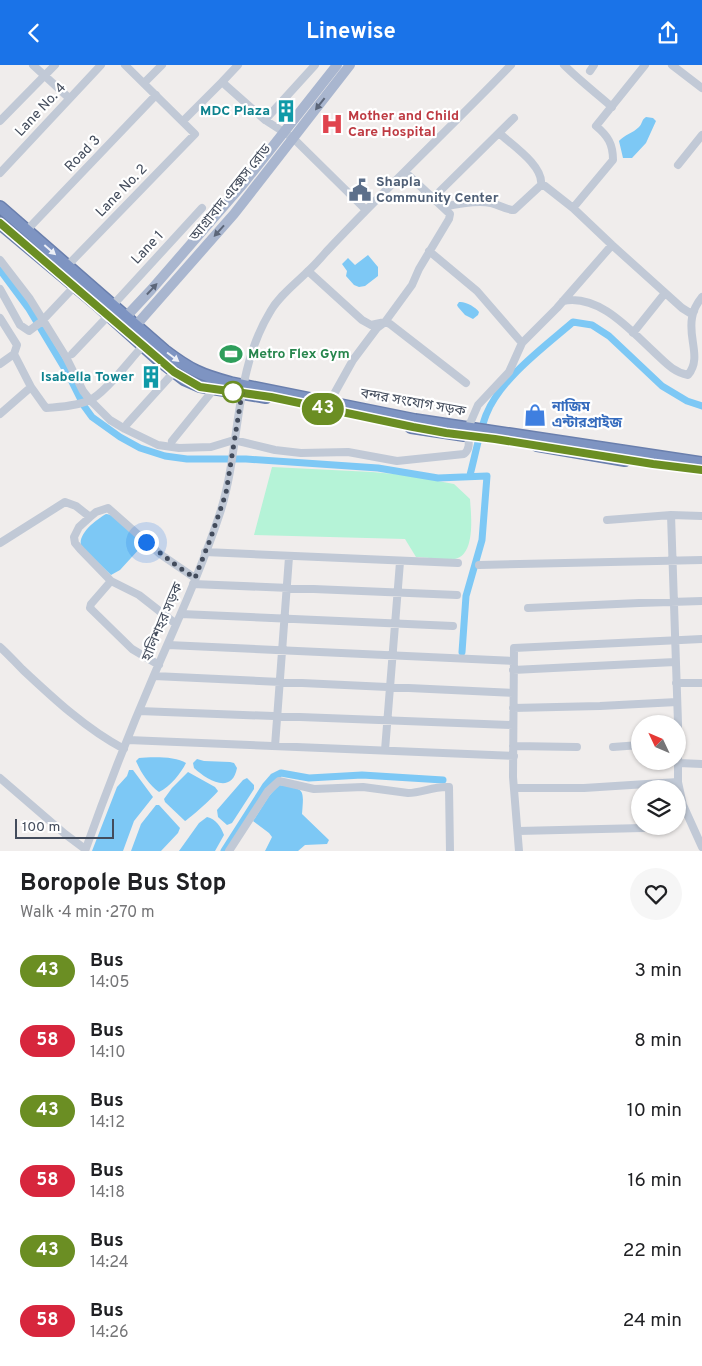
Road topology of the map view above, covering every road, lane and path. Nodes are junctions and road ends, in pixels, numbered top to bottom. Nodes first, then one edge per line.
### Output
1 (33, 65) edge
2 (55, 65) edge
3 (101, 65) edge
4 (125, 65) edge
5 (162, 65) edge
6 (238, 65) edge
7 (315, 65) edge
8 (338, 65) edge
9 (350, 65) edge
10 (511, 65) edge
11 (564, 65) edge
12 (645, 65) edge
13 (672, 65) edge
14 (45, 76) junction
15 (222, 82) junction
16 (144, 83) junction
17 (702, 88) edge
18 (156, 95) junction
19 (69, 98) junction
20 (612, 107) junction
21 (514, 118) dead end
22 (265, 120) junction
23 (0, 121) edge
24 (183, 121) junction
25 (284, 132) junction
26 (499, 133) junction
27 (702, 135) edge
28 (294, 138) junction
29 (678, 165) dead end
30 (405, 172) junction
31 (0, 173) edge
32 (541, 185) junction
33 (433, 198) junction
34 (0, 207) edge
35 (443, 207) junction
36 (573, 207) junction
37 (202, 208) dead end
38 (366, 210) junction
39 (0, 223) edge
40 (27, 230) junction
41 (612, 245) junction
42 (429, 251) junction
43 (0, 259) edge
44 (68, 265) junction
45 (308, 271) junction
46 (75, 286) junction
47 (0, 289) edge
48 (665, 293) junction
49 (702, 297) edge
50 (563, 301) junction
51 (111, 310) junction
52 (694, 311) junction
53 (0, 318) edge
54 (122, 320) junction
55 (385, 322) junction
56 (132, 330) junction
57 (633, 333) junction
58 (522, 343) junction
59 (143, 346) junction
60 (14, 354) junction
61 (72, 354) dead end
62 (0, 364) edge
63 (174, 372) junction
64 (466, 383) dead end
65 (31, 387) junction
66 (214, 389) junction
67 (243, 389) junction
68 (90, 400) junction
69 (329, 403) junction
70 (0, 414) edge
71 (127, 424) dead end
72 (469, 432) junction
73 (496, 435) junction
74 (234, 440) junction
75 (172, 441) dead end
76 (702, 463) edge
77 (702, 470) edge
78 (671, 515) junction
79 (702, 516) edge
80 (90, 517) junction
81 (607, 520) dead end
82 (0, 543) edge
83 (205, 552) junction
84 (289, 557) junction
85 (673, 560) junction
86 (702, 560) edge
87 (400, 562) junction
88 (458, 563) dead end
89 (479, 565) dead end
90 (111, 581) junction
91 (194, 581) junction
92 (286, 588) junction
93 (398, 593) junction
94 (457, 595) dead end
95 (702, 601) edge
96 (674, 602) junction
97 (528, 608) dead end
98 (181, 614) junction
99 (284, 619) junction
100 (395, 624) junction
101 (176, 625) junction
102 (453, 626) dead end
103 (702, 639) edge
104 (674, 640) junction
105 (168, 645) junction
106 (0, 647) edge
107 (282, 651) junction
108 (392, 656) junction
109 (513, 661) junction
110 (675, 662) junction
111 (159, 665) junction
112 (513, 670) junction
113 (154, 676) junction
114 (280, 682) junction
115 (676, 683) junction
116 (702, 683) edge
117 (390, 687) junction
118 (513, 693) junction
119 (677, 702) junction
120 (513, 708) junction
121 (139, 711) junction
122 (677, 715) edge
123 (278, 716) junction
124 (387, 720) junction
125 (513, 725) junction
126 (128, 740) junction
127 (275, 746) junction
128 (514, 746) junction
129 (631, 746) edge
130 (577, 747) dead end
131 (614, 747) dead end
132 (124, 749) junction
133 (385, 750) junction
134 (514, 756) junction
135 (686, 763) edge
136 (702, 763) edge
137 (0, 777) edge
138 (631, 785) edge
139 (514, 788) junction
140 (686, 812) edge
141 (631, 829) edge
142 (518, 831) junction
143 (702, 847) edge
144 (85, 850) edge
145 (229, 851) edge
146 (450, 851) edge
147 (519, 851) edge

1 - 14 street
2 - 14 street
3 - 19 street, Lane No. 4
4 - 16 street
5 - 16 street
6 - 15 street
7 - 22 street
8 - 25 main road
9 -> 28 main road, আগ্রাবাদ এক্সেস রোড
10 - 30 street, হালিশহর সড়ক
11 - 20 street
12 - 20 street
13 - 17 street
14 - 19 street
14 - 23 street
15 - 22 street
15 - 24 street
16 - 18 street
18 - 24 street
18 - 40 street, Road 3
19 - 31 street, Lane No. 4
20 - 36 street
21 - 26 street
22 - 25 street
24 - 44 street, Lane No. 2
25 - 28 street
54 -> 25 main road
26 - 32 street
26 - 33 street
27 - 29 street
28 - 38 street
28 -> 56 main road, আগ্রাবাদ এক্সেস রোড
30 - 33 street
30 - 38 street, হালিশহর সড়ক
32 - 35 street
32 - 36 street
33 - 35 street
34 - 40 highway, বন্দর সংযোগ সড়ক
35 - 42 street
36 - 41 street
37 - 51 street, Lane 1
38 - 45 street, হালিশহর সড়ক
39 - 46 highway, বন্দর সংযোগ সড়ক
40 -> 44 highway, বন্দর সংযোগ সড়ক
41 - 48 street
41 - 50 street
42 - 55 street
42 - 58 street
43 - 68 street
44 - 51 highway, বন্দর সংযোগ সড়ক
45 - 55 street
45 - 67 street, হালিশহর সড়ক
46 - 47 street
46 - 51 highway, বন্দর সংযোগ সড়ক
48 - 52 street
48 - 57 street
49 - 52 street
50 - 57 street
50 - 58 street
51 - 54 highway, বন্দর সংযোগ সড়ক
51 - 61 street, Lane 1
52 - 57 street
53 - 60 street
54 - 56 highway, বন্দর সংযোগ সড়ক
55 - 64 street
55 - 69 street
56 - 59 highway, বন্দর সংযোগ সড়ক
56 -> 67 highway, বন্দর সংযোগ সড়ক
58 - 72 street
59 - 63 highway, বন্দর সংযোগ সড়ক
59 - 68 street
60 - 62 street
60 - 65 street
63 - 66 highway, বন্দর সংযোগ সড়ক
63 - 71 street
65 - 68 street
65 - 70 street
66 - 67 highway, বন্দর সংযোগ সড়ক
66 - 75 street
67 - 69 highway, বন্দর সংযোগ সড়ক
67 - 72 highway, বন্দর সংযোগ সড়ক
67 - 74 street, হালিশহর সড়ক
68 - 74 street
69 - 72 highway, বন্দর সংযোগ সড়ক
72 - 73 highway, বন্দর সংযোগ সড়ক
72 - 74 street
73 - 76 highway, বন্দর সংযোগ সড়ক
73 - 77 highway, বন্দর সংযোগ সড়ক
74 - 83 street, হালিশহর সড়ক
78 - 79 street
78 - 81 street
78 - 85 street
80 - 82 street
80 - 90 street
80 - 91 street
83 - 84 street
83 - 91 street, হালিশহর সড়ক
84 - 87 street
84 - 92 street
85 - 86 street
85 - 89 street
85 - 96 street
87 - 88 street
87 - 93 street
90 - 101 street
90 - 111 street
91 - 92 street
91 - 98 street, হালিশহর সড়ক
92 - 93 street
92 - 99 street
93 - 94 street
93 - 100 street
95 - 96 street
96 - 97 street
96 - 104 street
98 - 99 street
98 - 101 street, হালিশহর সড়ক
99 - 100 street
99 - 107 street
100 - 102 street
100 - 108 street
101 - 105 street, হালিশহর সড়ক
103 - 104 street
104 - 109 street
104 - 110 street
105 - 107 street
105 - 111 street, হালিশহর সড়ক
106 - 132 street
107 - 108 street
107 - 114 street
108 - 109 street
108 - 117 street
109 - 112 street
110 - 112 street
110 - 115 street
111 - 113 street, হালিশহর সড়ক
112 - 118 street
113 - 114 street
113 - 121 street, হালিশহর সড়ক
114 - 117 street
114 - 123 street
115 - 116 street
115 - 119 street
117 - 118 street
117 - 124 street
118 - 120 street
119 - 120 street
119 - 122 street
120 - 125 street
121 - 123 street
121 - 126 street, হালিশহর সড়ক
123 - 124 street
123 - 127 street
124 - 125 street
124 - 133 street
125 - 128 street
126 - 127 street
126 - 132 street, হালিশহর সড়ক
127 - 133 street
128 - 130 street
128 - 134 street
129 - 131 street
132 - 144 street, হালিশহর সড়ক
133 - 134 street
134 - 139 street
135 - 136 street
137 - 144 street
138 - 139 street
139 - 142 street
140 - 143 street
141 - 142 street
142 - 147 street
145 - 146 street

